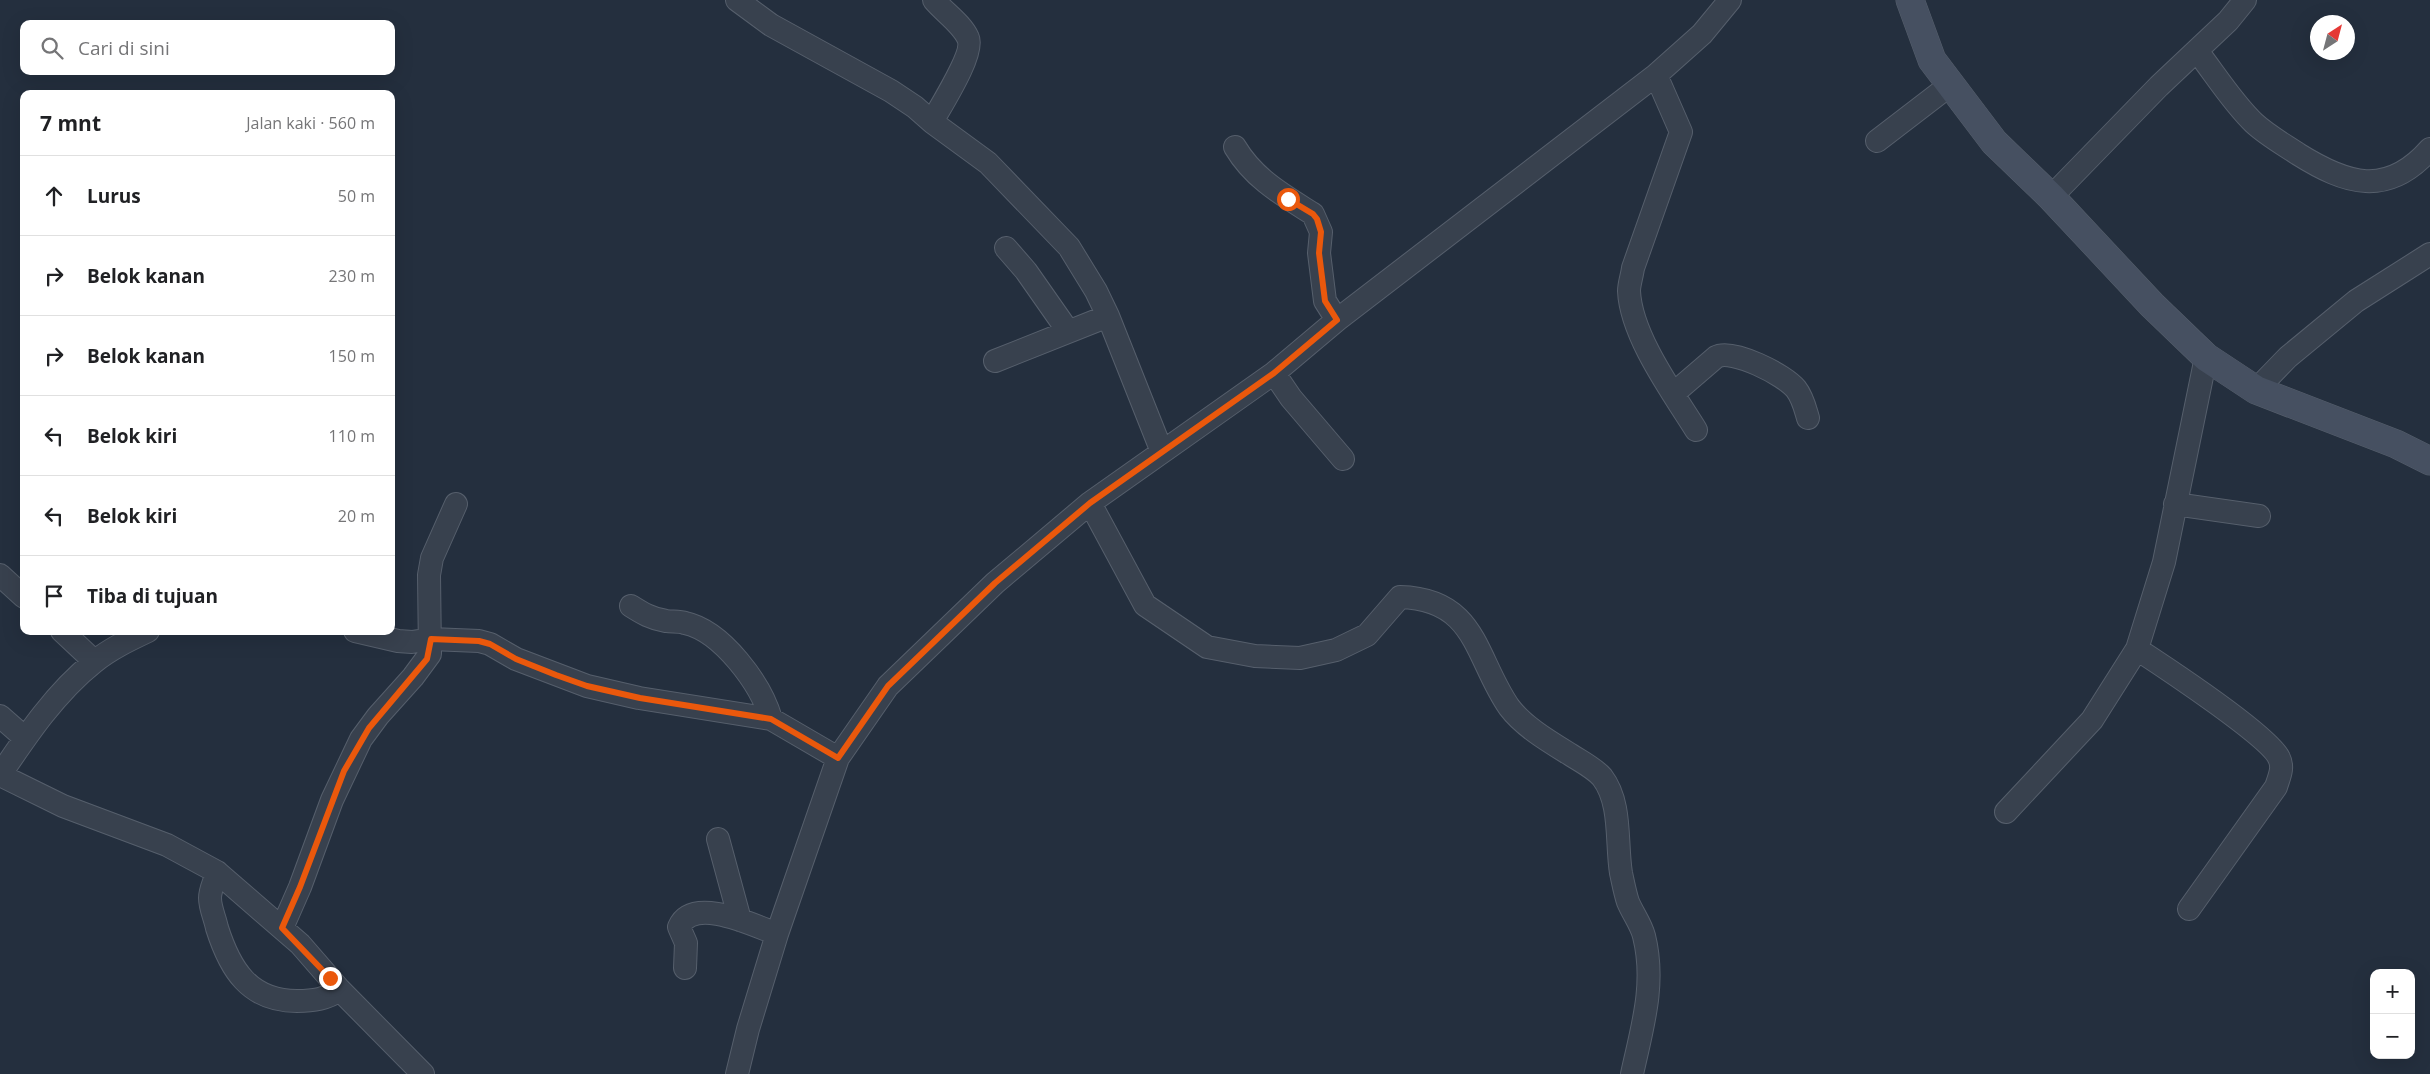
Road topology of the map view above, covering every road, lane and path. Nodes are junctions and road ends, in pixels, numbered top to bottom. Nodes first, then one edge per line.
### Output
1 (738, 0) edge
2 (934, 0) edge
3 (1730, 0) edge
4 (1910, 0) edge
5 (2245, 0) edge
6 (2197, 51) junction
7 (1656, 75) junction
8 (1950, 85) junction
9 (932, 122) junction
10 (1877, 141) dead end
11 (1235, 147) dead end
12 (2430, 149) edge
13 (2051, 197) junction
14 (1006, 248) dead end
15 (2430, 254) edge
16 (1108, 316) junction
17 (1337, 320) junction
18 (1068, 331) junction
19 (2206, 357) junction
20 (995, 361) dead end
21 (1274, 373) junction
22 (2256, 390) junction
23 (1673, 394) junction
24 (1808, 418) dead end
25 (1696, 430) dead end
26 (1162, 452) junction
27 (1343, 459) dead end
28 (2430, 461) edge
29 (1090, 503) junction
30 (456, 504) dead end
31 (2175, 504) junction
32 (2259, 516) dead end
33 (0, 575) edge
34 (20, 593) edge
35 (631, 606) dead end
36 (66, 635) edge
37 (139, 635) edge
38 (372, 635) edge
39 (431, 639) junction
40 (2137, 649) junction
41 (94, 661) junction
42 (0, 716) edge
43 (771, 719) junction
44 (25, 738) junction
45 (838, 758) junction
46 (0, 775) edge
47 (2006, 812) dead end
48 (718, 839) dead end
49 (217, 872) junction
50 (2189, 909) dead end
51 (740, 920) junction
52 (282, 928) junction
53 (777, 934) junction
54 (685, 968) dead end
55 (340, 990) junction
56 (423, 1074) edge
57 (737, 1074) edge
58 (1632, 1074) edge

1 - 9 street
2 - 9 street
3 - 7 street
4 - 8 street
5 - 6 street
6 - 12 street
6 - 13 street
7 - 17 street
7 - 23 street
8 - 10 street
8 - 13 street
9 - 16 street
11 - 17 street
13 - 19 street
14 - 18 street
15 - 22 street
16 - 18 street
16 - 26 street
17 - 21 street
18 - 20 street
19 - 22 street
19 - 31 street
21 - 26 street
21 - 27 street
22 - 28 street
23 - 24 street
23 - 25 street
26 - 29 street
29 - 45 street
29 - 58 street
30 - 39 street
31 - 32 street
31 - 40 street
33 - 34 street
35 - 43 street
36 - 41 street
37 - 41 street
38 - 39 street
39 - 43 street
39 - 52 street
40 - 47 street
40 - 50 street
41 - 44 street
42 - 44 street
43 - 45 street
44 - 46 street
45 - 53 street
46 - 49 street
48 - 51 street
49 - 52 street
49 - 55 street
51 - 53 street
51 - 54 street
52 - 55 street
53 - 57 street
55 - 56 street

